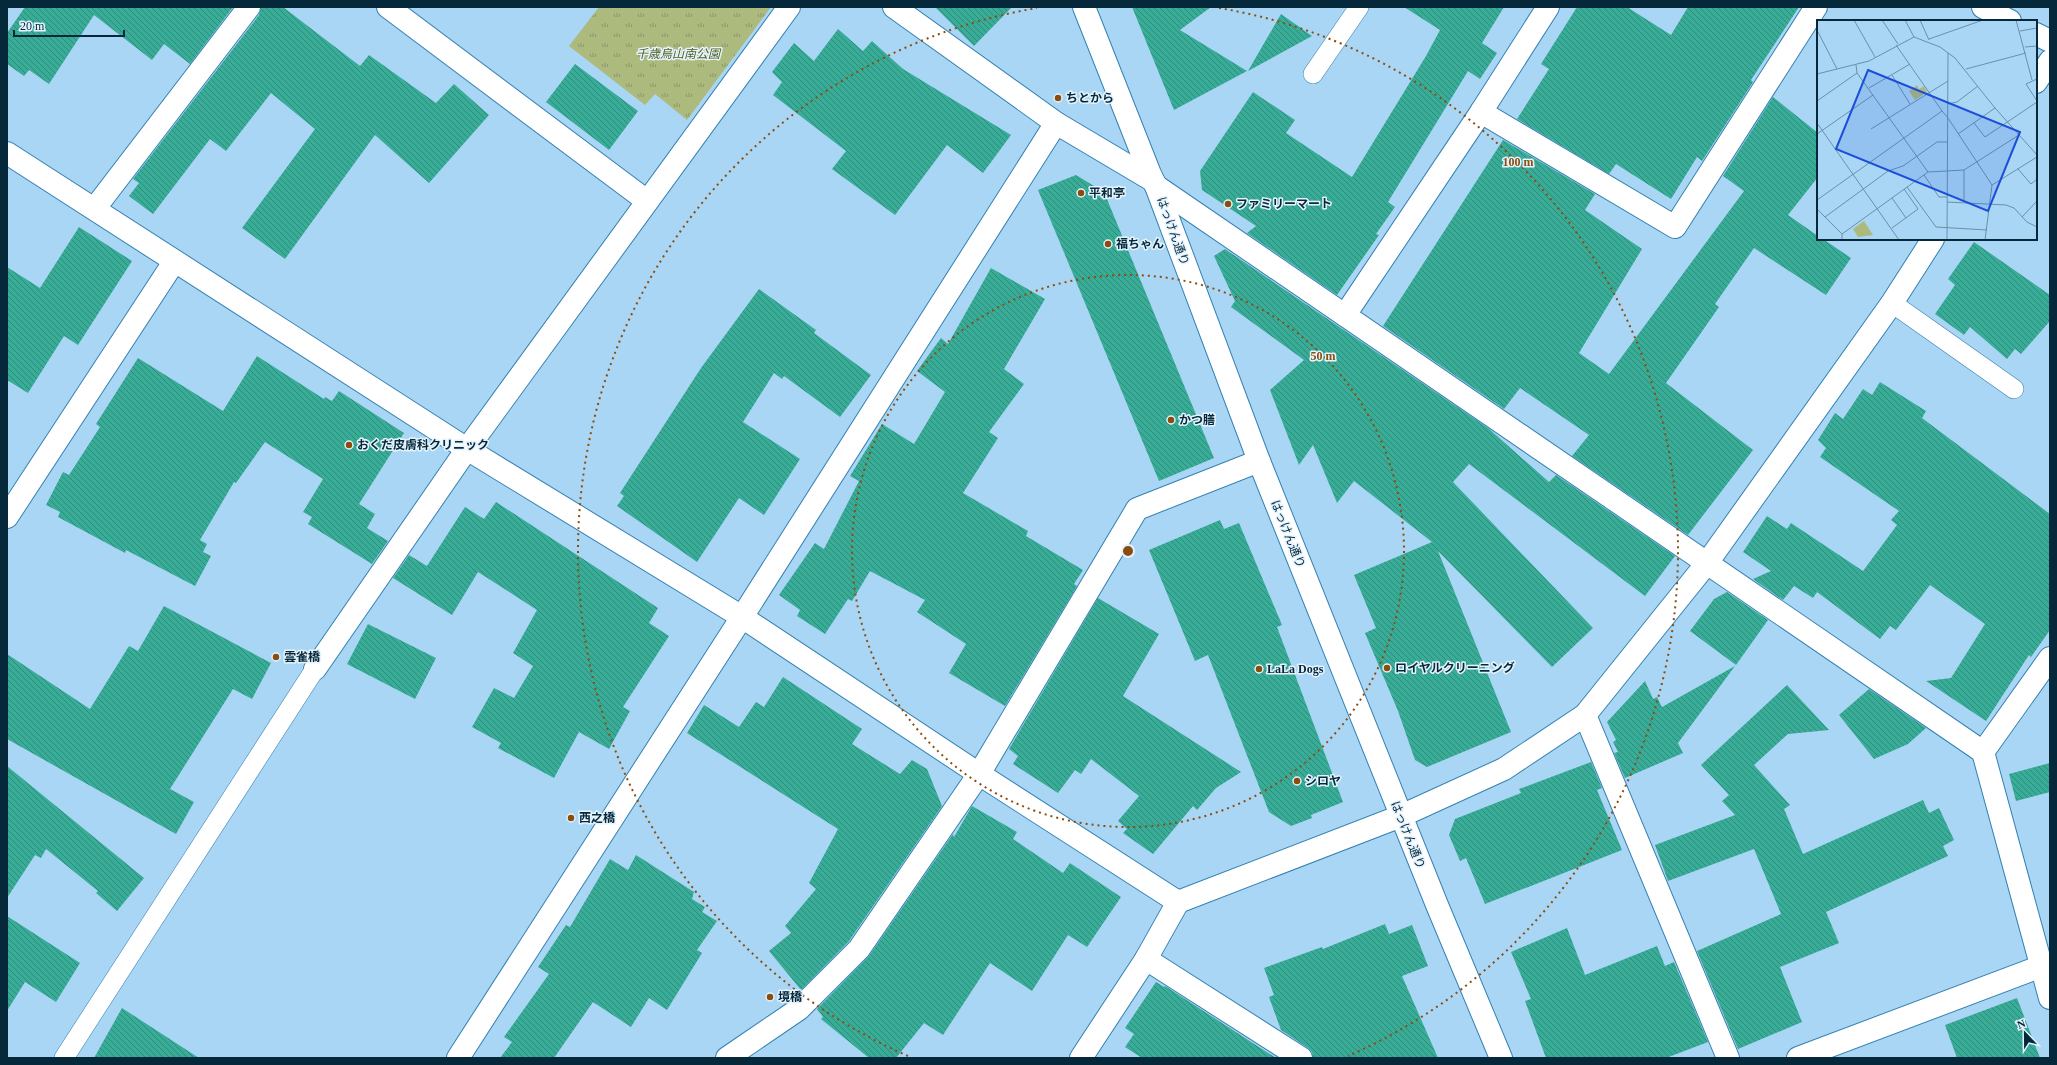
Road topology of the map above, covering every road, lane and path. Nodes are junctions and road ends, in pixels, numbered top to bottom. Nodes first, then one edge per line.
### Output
1 (248, 7) edge
2 (388, 7) edge
3 (789, 7) edge
4 (894, 7) edge
5 (1359, 7) edge
6 (1548, 7) edge
7 (1816, 7) edge
8 (1983, 7) edge
9 (1090, 10) edge
10 (2008, 20) edge
11 (2037, 34) edge
12 (2050, 41) edge
13 (2050, 61) edge
14 (1314, 74) dead end
15 (2037, 80) edge
16 (1481, 112) junction
17 (1056, 123) junction
18 (7, 153) edge
19 (1154, 183) junction
20 (647, 201) junction
21 (95, 208) junction
22 (1933, 240) edge
23 (174, 262) junction
24 (1892, 303) junction
25 (1345, 315) junction
26 (2014, 389) dead end
27 (467, 449) junction
28 (1259, 461) junction
29 (7, 517) edge
30 (1707, 563) junction
31 (742, 617) junction
32 (2050, 658) edge
33 (315, 669) joint
34 (1585, 715) junction
35 (1983, 752) junction
36 (979, 774) junction
37 (1400, 816) junction
38 (1178, 902) junction
39 (1146, 959) junction
40 (2046, 964) edge
41 (2050, 998) edge
42 (64, 1058) edge
43 (458, 1058) edge
44 (727, 1058) edge
45 (1081, 1058) edge
46 (1301, 1058) edge
47 (1501, 1058) edge
48 (1728, 1058) edge
49 (1798, 1058) edge

1 - 21 street
2 - 20 street
3 - 20 street
4 - 17 street
5 - 14 lane
6 - 16 street
7 - 16 street
8 - 10 street
9 - 19 street, はっけん通り
11 - 12 street
13 - 15 street
16 - 25 street
17 - 19 street
17 - 31 street
18 - 21 street
19 - 25 street
19 - 28 street, はっけん通り
20 - 27 street
21 - 23 street
22 - 24 street
23 - 27 street
23 - 29 street
24 - 26 lane
24 - 30 street
25 - 30 street
27 - 31 street
27 - 33 street
28 - 36 street
28 - 37 street, はっけん通り
30 - 34 street
30 - 35 street
31 - 36 street
31 - 43 street
32 - 35 street
33 - 42 lane
34 - 37 street
34 - 48 street
35 - 40 street
36 - 38 street
36 - 44 street
37 - 38 street
37 - 47 street, はっけん通り
38 - 39 street
39 - 45 street
39 - 46 street
40 - 41 street
40 - 49 street

